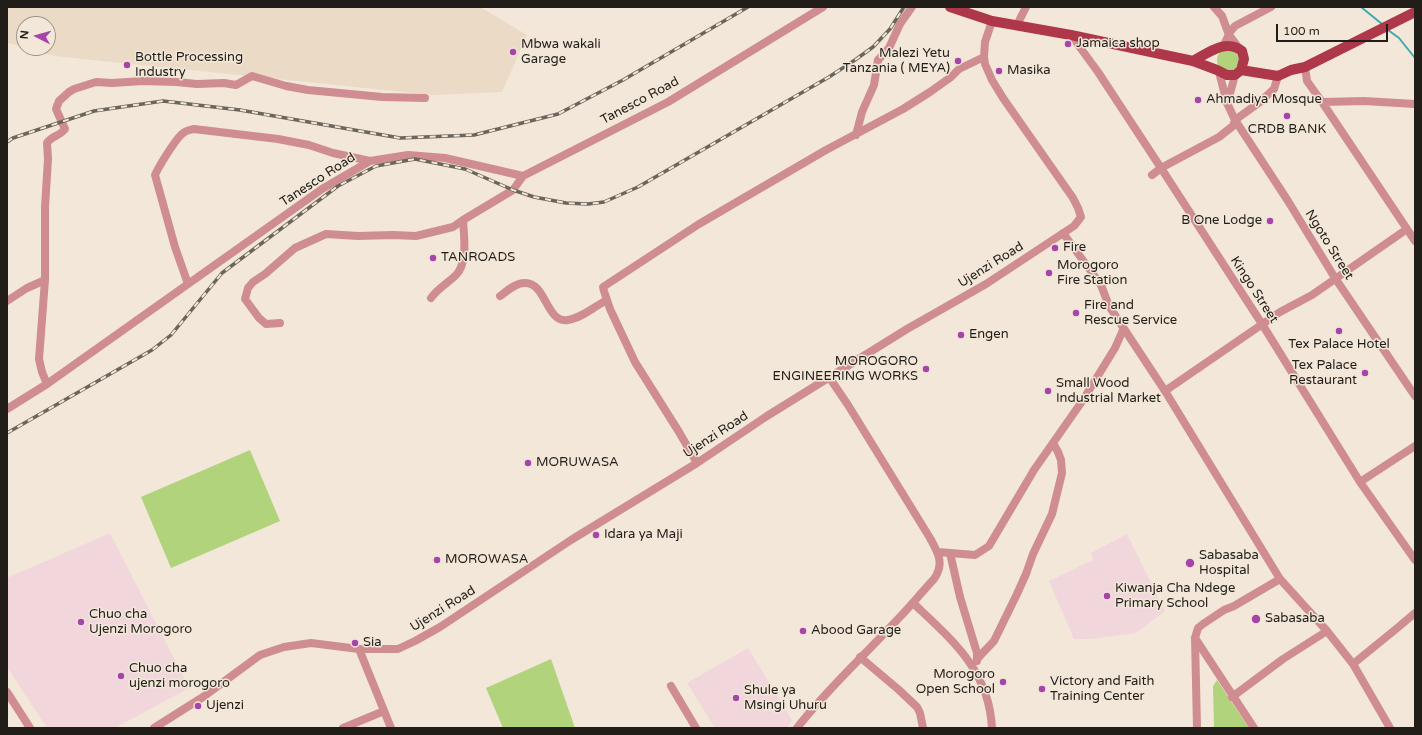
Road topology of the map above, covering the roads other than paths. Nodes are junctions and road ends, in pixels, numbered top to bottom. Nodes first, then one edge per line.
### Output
1 (823, 7) edge
2 (912, 7) edge
3 (950, 7) edge
4 (1026, 7) edge
5 (1214, 7) edge
6 (1271, 7) edge
7 (1415, 12) edge
8 (992, 21) junction
9 (1017, 25) junction
10 (1071, 35) junction
11 (1229, 35) junction
12 (1221, 46) junction
13 (1240, 49) junction
14 (984, 57) junction
15 (1193, 61) junction
16 (1304, 67) junction
17 (1218, 71) junction
18 (1238, 73) junction
19 (1264, 75) junction
20 (1278, 76) junction
21 (425, 98) dead end
22 (1322, 102) junction
23 (1227, 103) junction
24 (1415, 104) edge
25 (1235, 120) junction
26 (856, 135) junction
27 (370, 161) junction
28 (1161, 168) junction
29 (1152, 175) dead end
30 (523, 176) junction
31 (464, 220) junction
32 (1407, 229) junction
33 (1063, 233) junction
34 (1415, 241) edge
35 (1335, 278) junction
36 (45, 280) junction
37 (188, 284) junction
38 (500, 296) dead end
39 (431, 298) dead end
40 (607, 300) junction
41 (7, 301) edge
42 (280, 323) dead end
43 (1262, 324) junction
44 (1123, 330) junction
45 (829, 377) junction
46 (47, 384) junction
47 (1165, 391) junction
48 (1415, 396) edge
49 (7, 409) edge
50 (1053, 443) junction
51 (1415, 446) edge
52 (697, 463) junction
53 (1360, 482) junction
54 (938, 552) junction
55 (950, 553) junction
56 (1415, 560) edge
57 (1280, 579) junction
58 (913, 603) junction
59 (1415, 613) edge
60 (1327, 631) junction
61 (1195, 638) junction
62 (359, 649) junction
63 (860, 657) junction
64 (977, 659) junction
65 (1353, 664) junction
66 (977, 672) junction
67 (671, 686) dead end
68 (7, 692) edge
69 (1232, 697) junction
70 (384, 711) junction
71 (30, 728) edge
72 (154, 728) edge
73 (343, 728) edge
74 (391, 728) edge
75 (696, 728) edge
76 (797, 728) edge
77 (923, 728) edge
78 (992, 728) edge
79 (1197, 728) edge
80 (1254, 728) edge
81 (1390, 728) edge

1 - 30 street, Tanesco Road
2 - 26 street
3 - 8 main road
4 - 9 street
5 - 11 street
6 - 11 street
7 - 16 main road
8 - 9 main road
8 - 14 street, Ujenzi Road
9 - 10 main road
10 - 15 main road
10 - 28 street, Kingo Street
11 - 12 street
11 - 13 street
12 - 13 main road
12 - 15 main road
12 - 17 main road
13 - 18 main road
13 - 19 main road
14 - 26 street
14 - 33 street, Ujenzi Road
15 - 17 main road
16 - 20 main road
16 - 22 street
17 - 18 main road
17 - 23 street, Ngoto Street
18 - 19 main road
18 - 23 street
19 - 20 main road
20 - 25 street
21 - 36 street
22 - 24 street
22 - 32 street
23 - 25 street, Ngoto Street
25 - 28 street
25 - 35 street, Ngoto Street
26 - 40 street
27 - 30 street, Tanesco Road
27 - 37 street, Tanesco Road
27 - 37 street
28 - 29 street
28 - 43 street, Kingo Street
30 - 31 street
31 - 39 street
31 - 42 street
32 - 34 street
32 - 35 street
33 - 44 street
33 - 45 street, Ujenzi Road
35 - 43 street
35 - 48 street, Ngoto Street
36 - 41 street
36 - 46 street
37 - 46 street, Tanesco Road
38 - 40 street
40 - 52 street
43 - 47 street
43 - 53 street, Kingo Street
44 - 47 street
44 - 50 street
45 - 52 street, Ujenzi Road
45 - 54 street
46 - 49 street, Tanesco Road
47 - 57 street
50 - 55 street
50 - 64 street
51 - 53 street
52 - 62 street, Ujenzi Road
53 - 56 street, Kingo Street
54 - 55 street
54 - 58 street
55 - 64 street
57 - 60 street
57 - 61 street
58 - 63 street
58 - 66 street
59 - 65 street
60 - 65 street
60 - 69 street
61 - 69 street
61 - 79 street
62 - 70 street
62 - 72 street, Ujenzi Road
63 - 76 street
63 - 77 street
64 - 66 street
65 - 81 street
66 - 78 street
67 - 75 street
68 - 71 street
69 - 80 street
70 - 73 street
70 - 74 street

